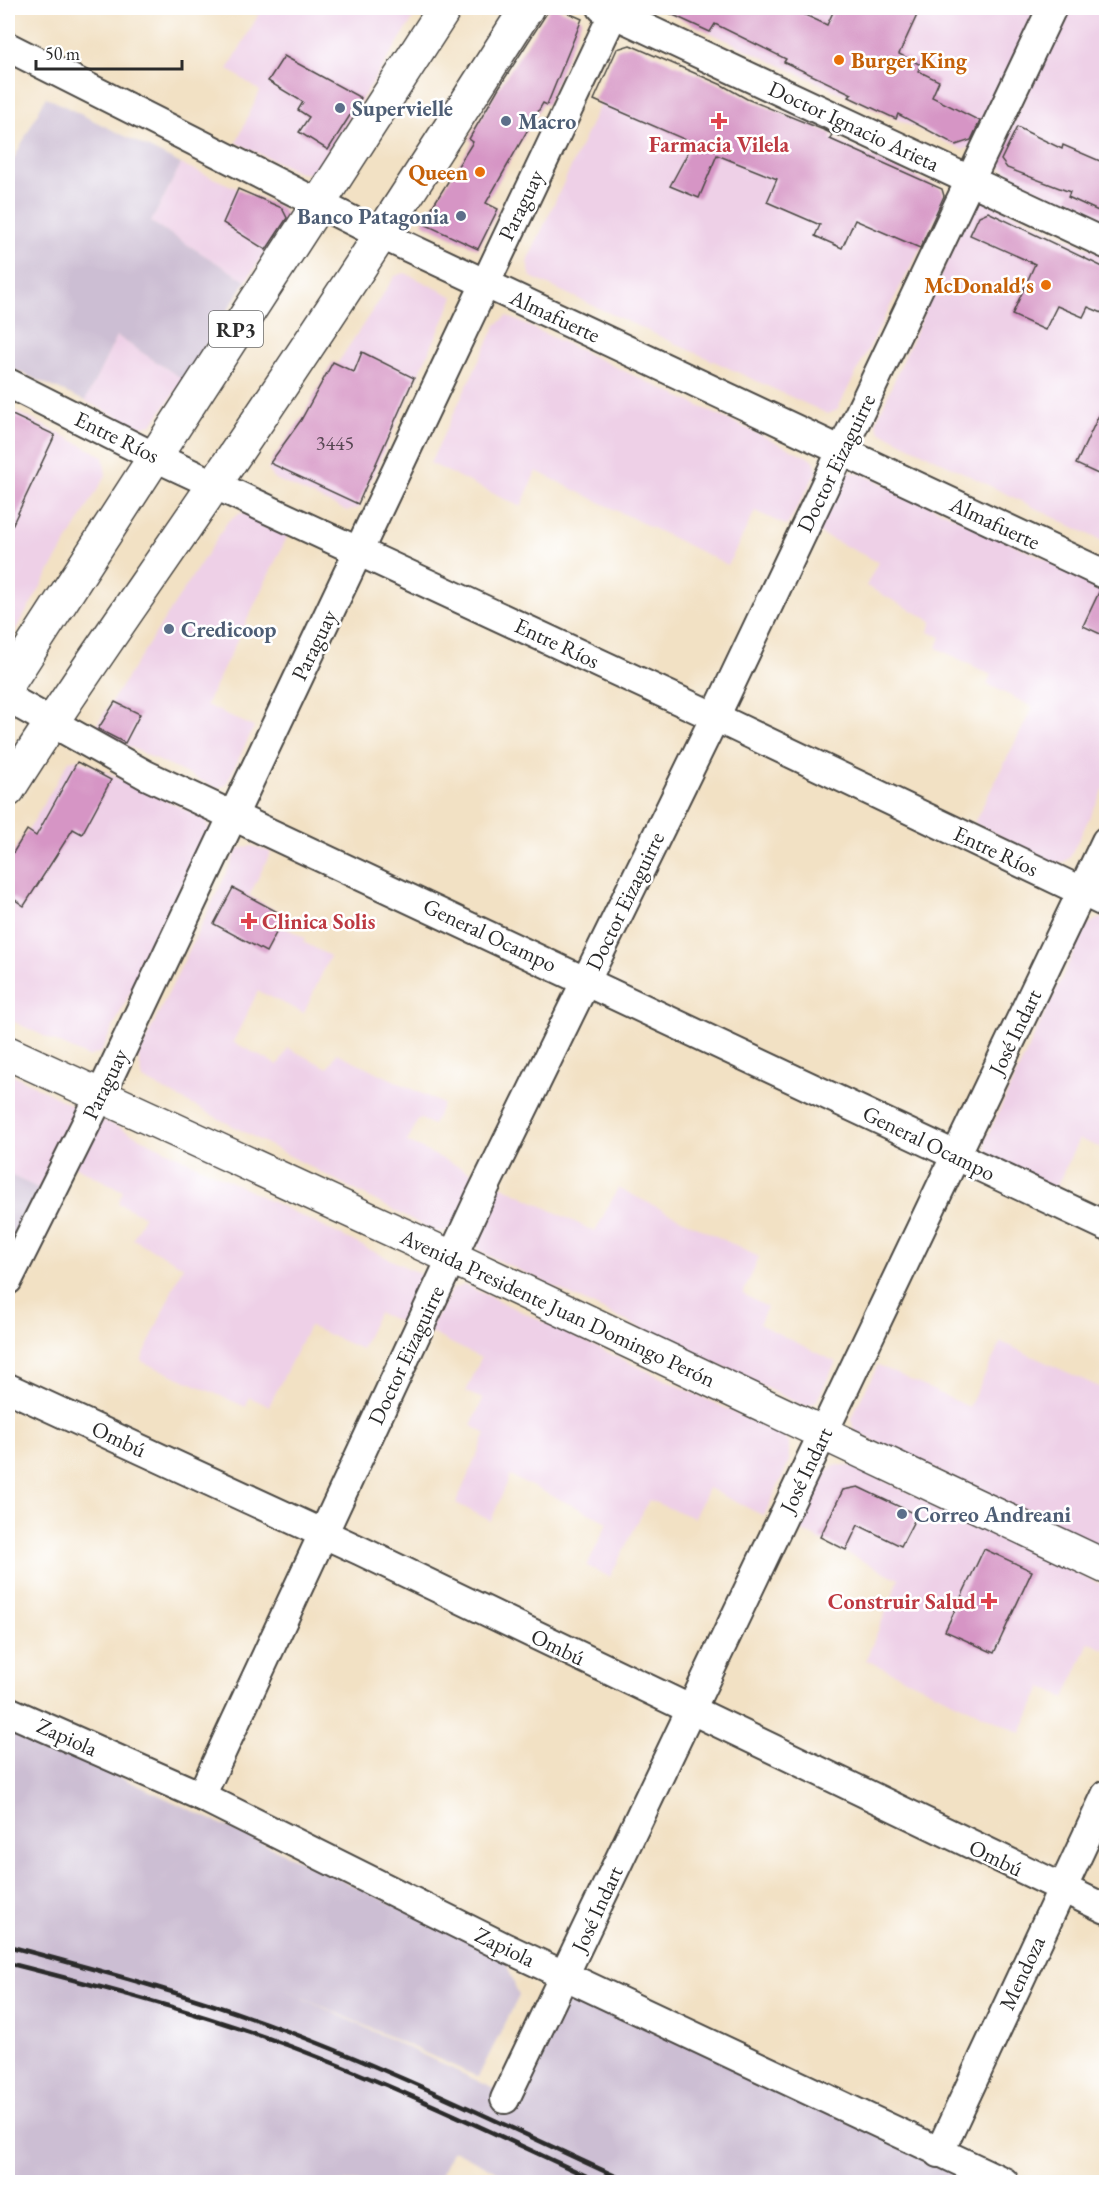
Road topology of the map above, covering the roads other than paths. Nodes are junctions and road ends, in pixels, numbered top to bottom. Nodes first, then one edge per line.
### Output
1 (445, 8) edge
2 (527, 8) edge
3 (1052, 8) edge
4 (610, 9) edge
5 (8, 47) edge
6 (972, 182) junction
7 (318, 203) junction
8 (382, 235) junction
9 (1107, 244) edge
10 (484, 282) junction
11 (8, 383) edge
12 (841, 451) junction
13 (153, 456) junction
14 (215, 484) junction
15 (359, 551) junction
16 (1107, 575) edge
17 (8, 684) edge
18 (8, 698) edge
19 (715, 717) junction
20 (49, 723) junction
21 (8, 790) edge
22 (232, 815) junction
23 (1107, 841) edge
24 (1094, 898) edge
25 (587, 980) junction
26 (8, 1053) edge
27 (100, 1096) junction
28 (956, 1156) junction
29 (1107, 1227) edge
30 (453, 1258) junction
31 (8, 1281) edge
32 (8, 1388) edge
33 (824, 1434) junction
34 (322, 1533) junction
35 (1107, 1567) edge
36 (8, 1711) edge
37 (690, 1711) junction
38 (1107, 1795) edge
39 (201, 1796) junction
40 (1061, 1889) junction
41 (1107, 1910) edge
42 (565, 1976) junction
43 (505, 2099) dead end
44 (939, 2153) junction
45 (1004, 2182) edge

1 - 7 main road, RP3
2 - 8 main road
3 - 6 street, Doctor Eizaguirre
4 - 6 street, Doctor Ignacio Arieta
4 - 10 street, Paraguay
5 - 7 street, Almafuerte
6 - 9 street, Doctor Ignacio Arieta
6 - 12 street, Doctor Eizaguirre
7 - 8 street, Almafuerte
7 - 13 main road, RP3
8 - 10 street, Almafuerte
8 - 14 main road
10 - 12 street, Almafuerte
10 - 15 street, Paraguay
11 - 13 street, Entre Ríos
12 - 16 street, Almafuerte
12 - 19 street, Doctor Eizaguirre
13 - 14 street, Entre Ríos
13 - 17 main road, RP3
14 - 15 street, Entre Ríos
14 - 20 main road
15 - 19 street, Entre Ríos
15 - 22 street, Paraguay
18 - 20 street, General Ocampo
19 - 24 street, Entre Ríos
19 - 25 street, Doctor Eizaguirre
20 - 21 main road
20 - 22 street, General Ocampo
22 - 25 street, General Ocampo
22 - 27 street, Paraguay
23 - 24 street, José Indart
24 - 28 street, José Indart
25 - 28 street, General Ocampo
25 - 30 street, Doctor Eizaguirre
26 - 27 main road, Avenida Presidente Juan Domingo Perón
27 - 30 main road, Avenida Presidente Juan Domingo Perón
27 - 31 street, Paraguay
28 - 29 street, General Ocampo
28 - 33 street, José Indart
30 - 33 main road, Avenida Presidente Juan Domingo Perón
30 - 34 street, Doctor Eizaguirre
32 - 34 street, Ombú
33 - 35 main road, Avenida Presidente Juan Domingo Perón
33 - 37 street, José Indart
34 - 37 street, Ombú
34 - 39 street, Doctor Eizaguirre
36 - 39 street, Zapiola
37 - 40 street, Ombú
37 - 42 street, José Indart
38 - 40 street, Mendoza
39 - 42 street, Zapiola
40 - 41 street, Ombú
40 - 44 street, Mendoza
42 - 43 street, José Indart
42 - 44 street, Zapiola
44 - 45 street, Zapiola

